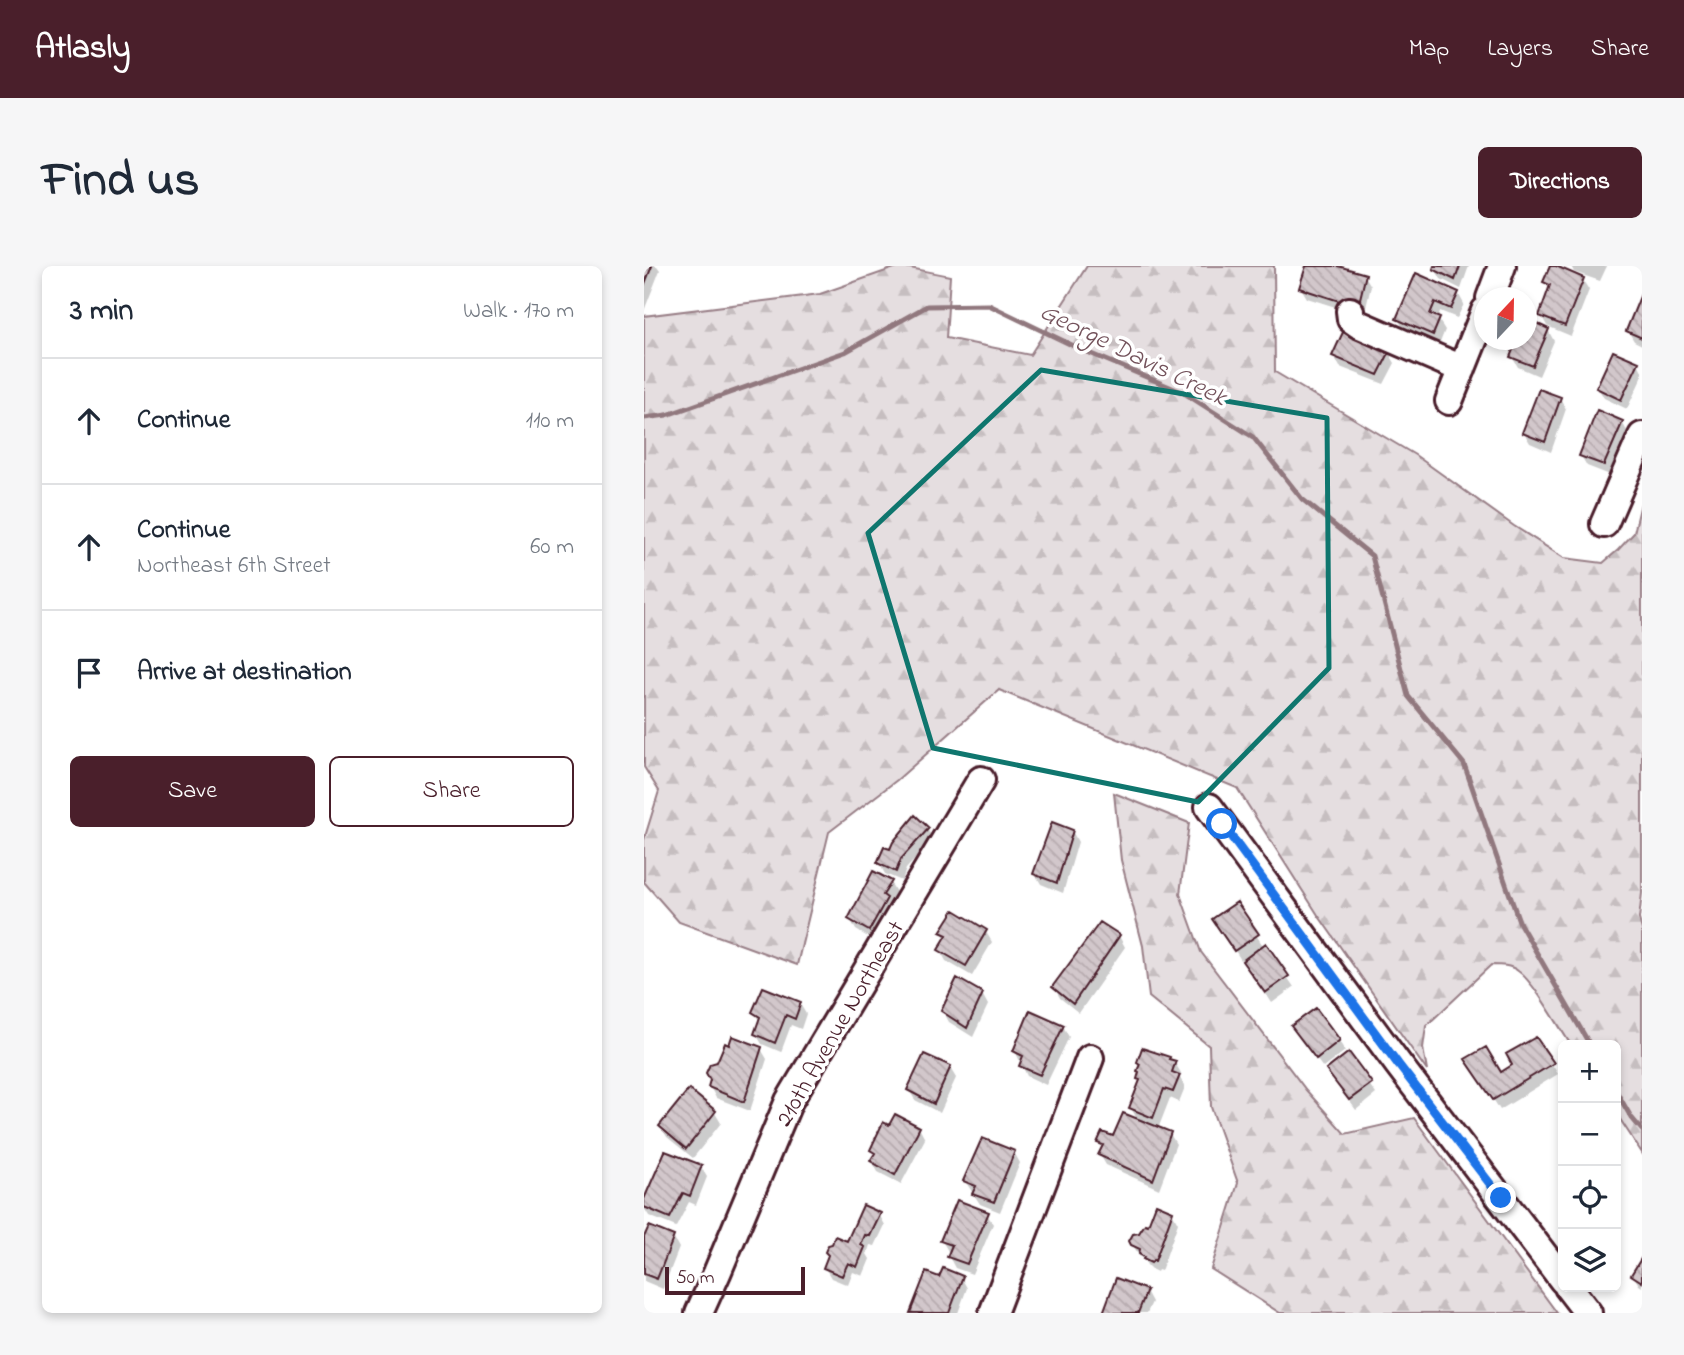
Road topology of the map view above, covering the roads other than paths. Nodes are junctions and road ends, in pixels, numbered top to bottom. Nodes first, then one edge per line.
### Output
1 (1502, 266) edge
2 (1494, 287) edge
3 (1350, 311) dead end
4 (1474, 339) edge
5 (1462, 369) junction
6 (1449, 401) dead end
7 (1642, 436) edge
8 (1604, 524) dead end
9 (981, 780) dead end
10 (1209, 807) dead end
11 (1090, 1058) dead end
12 (1558, 1273) edge
13 (1572, 1292) edge
14 (699, 1313) edge
15 (992, 1313) edge
16 (1588, 1313) edge

1 - 2 street
3 - 5 street
4 - 5 street
5 - 6 street
7 - 8 street
9 - 14 street, 210th Avenue Northeast
10 - 12 street
11 - 15 street
13 - 16 street

